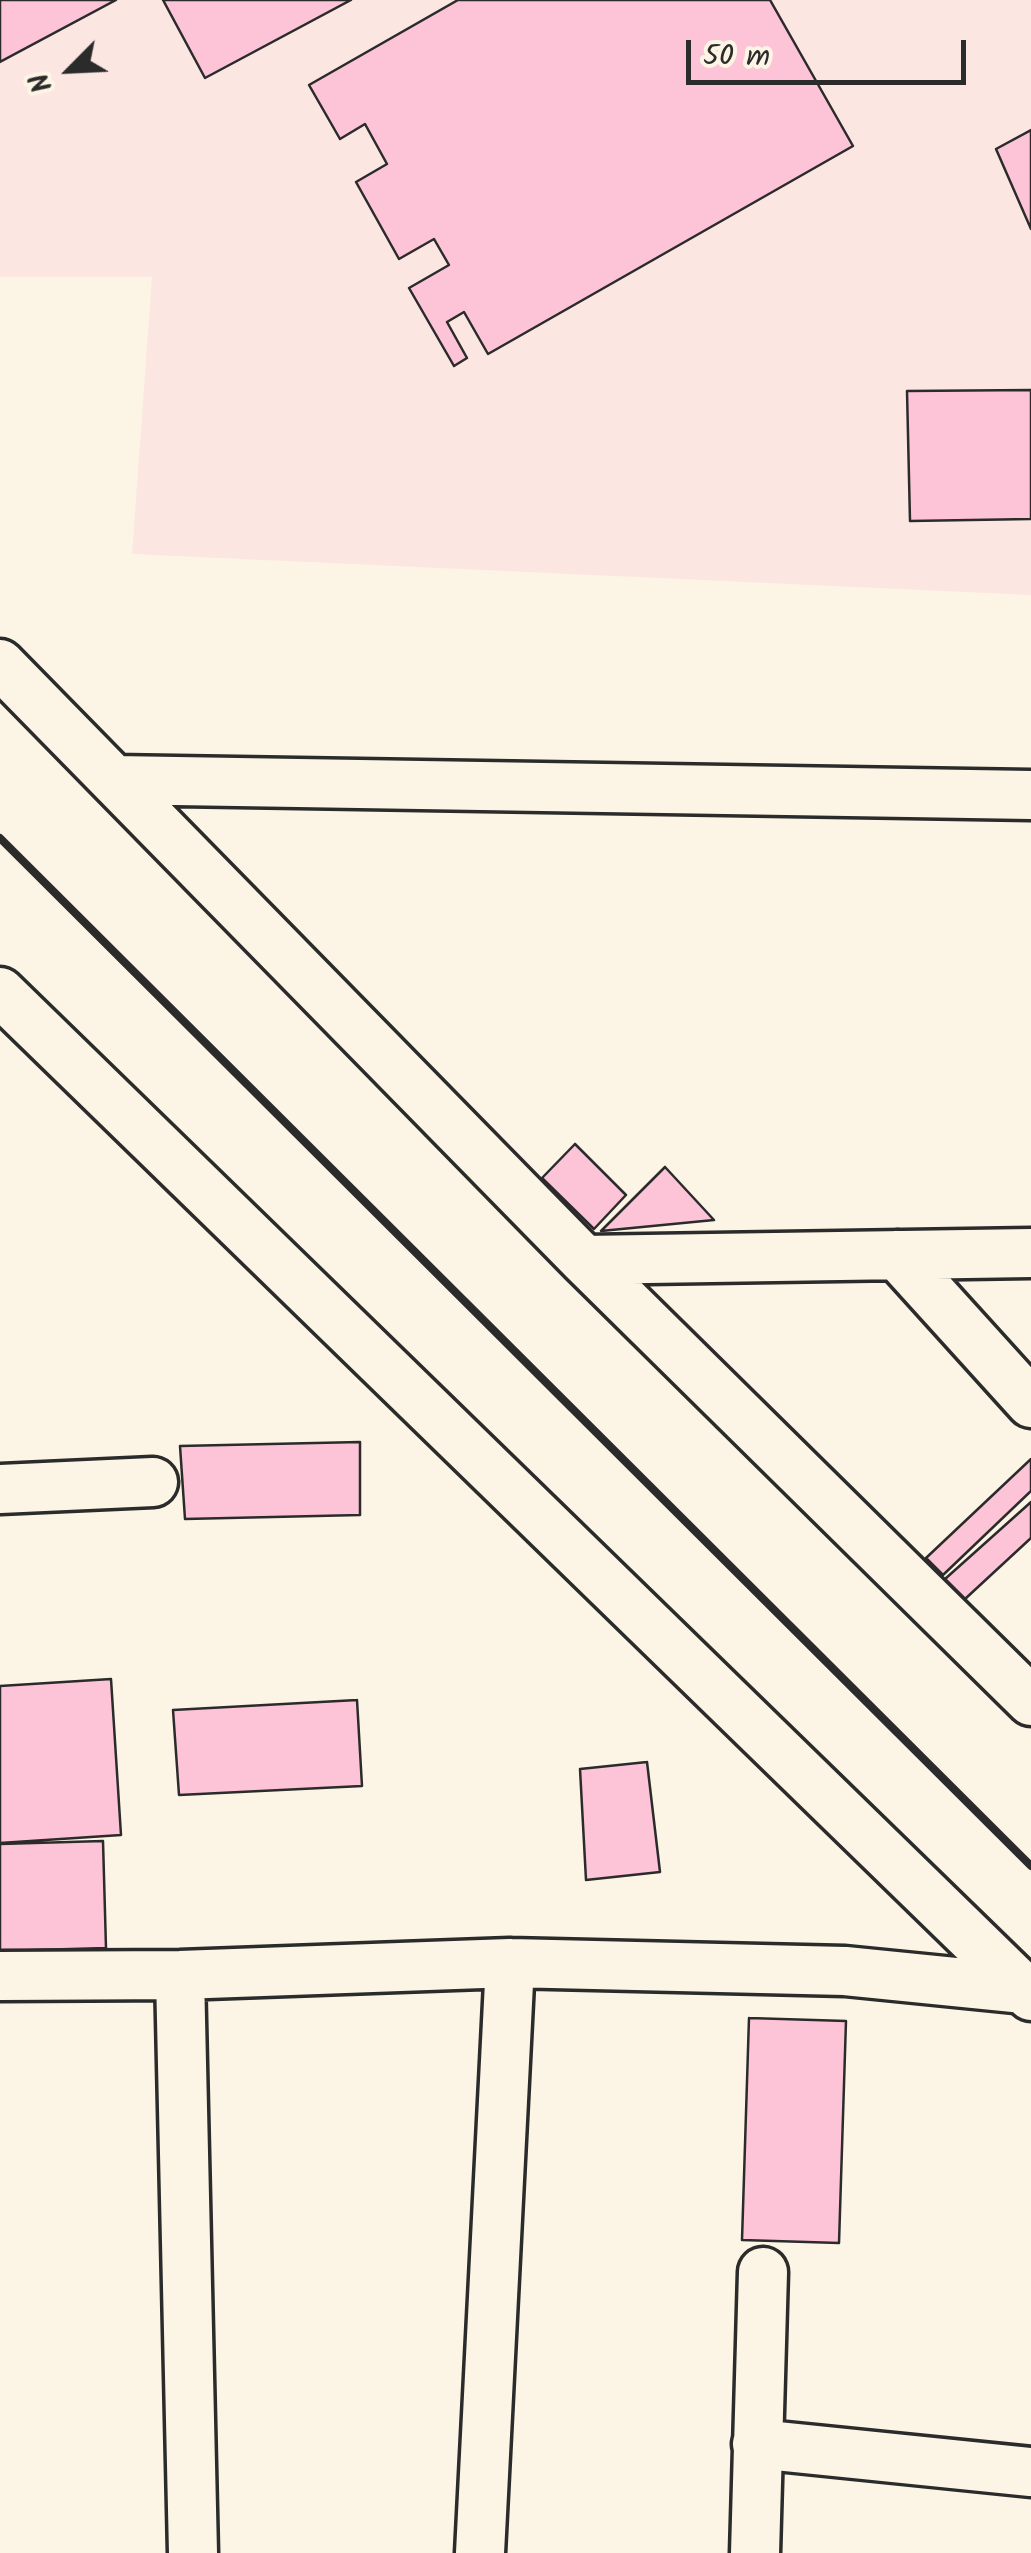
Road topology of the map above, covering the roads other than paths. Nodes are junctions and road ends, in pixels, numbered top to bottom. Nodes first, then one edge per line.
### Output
1 (0, 664) edge
2 (114, 780) junction
3 (1031, 795) edge
4 (0, 992) edge
5 (1031, 1253) edge
6 (897, 1255) junction
7 (584, 1260) junction
8 (1031, 1403) edge
9 (154, 1482) dead end
10 (0, 1489) edge
11 (1026, 1690) edge
12 (510, 1963) junction
13 (180, 1974) junction
14 (0, 1976) edge
15 (1028, 1992) edge
16 (763, 2272) dead end
17 (757, 2444) junction
18 (1031, 2472) edge
19 (193, 2553) edge
20 (480, 2553) edge
21 (755, 2553) edge

1 - 2 street
2 - 3 street
2 - 7 street
4 - 15 street
5 - 6 street
6 - 7 street
6 - 8 street
7 - 11 street
9 - 10 street
12 - 13 street
12 - 15 street
12 - 20 street
13 - 14 street
13 - 19 street
16 - 17 street
17 - 18 street
17 - 21 street

